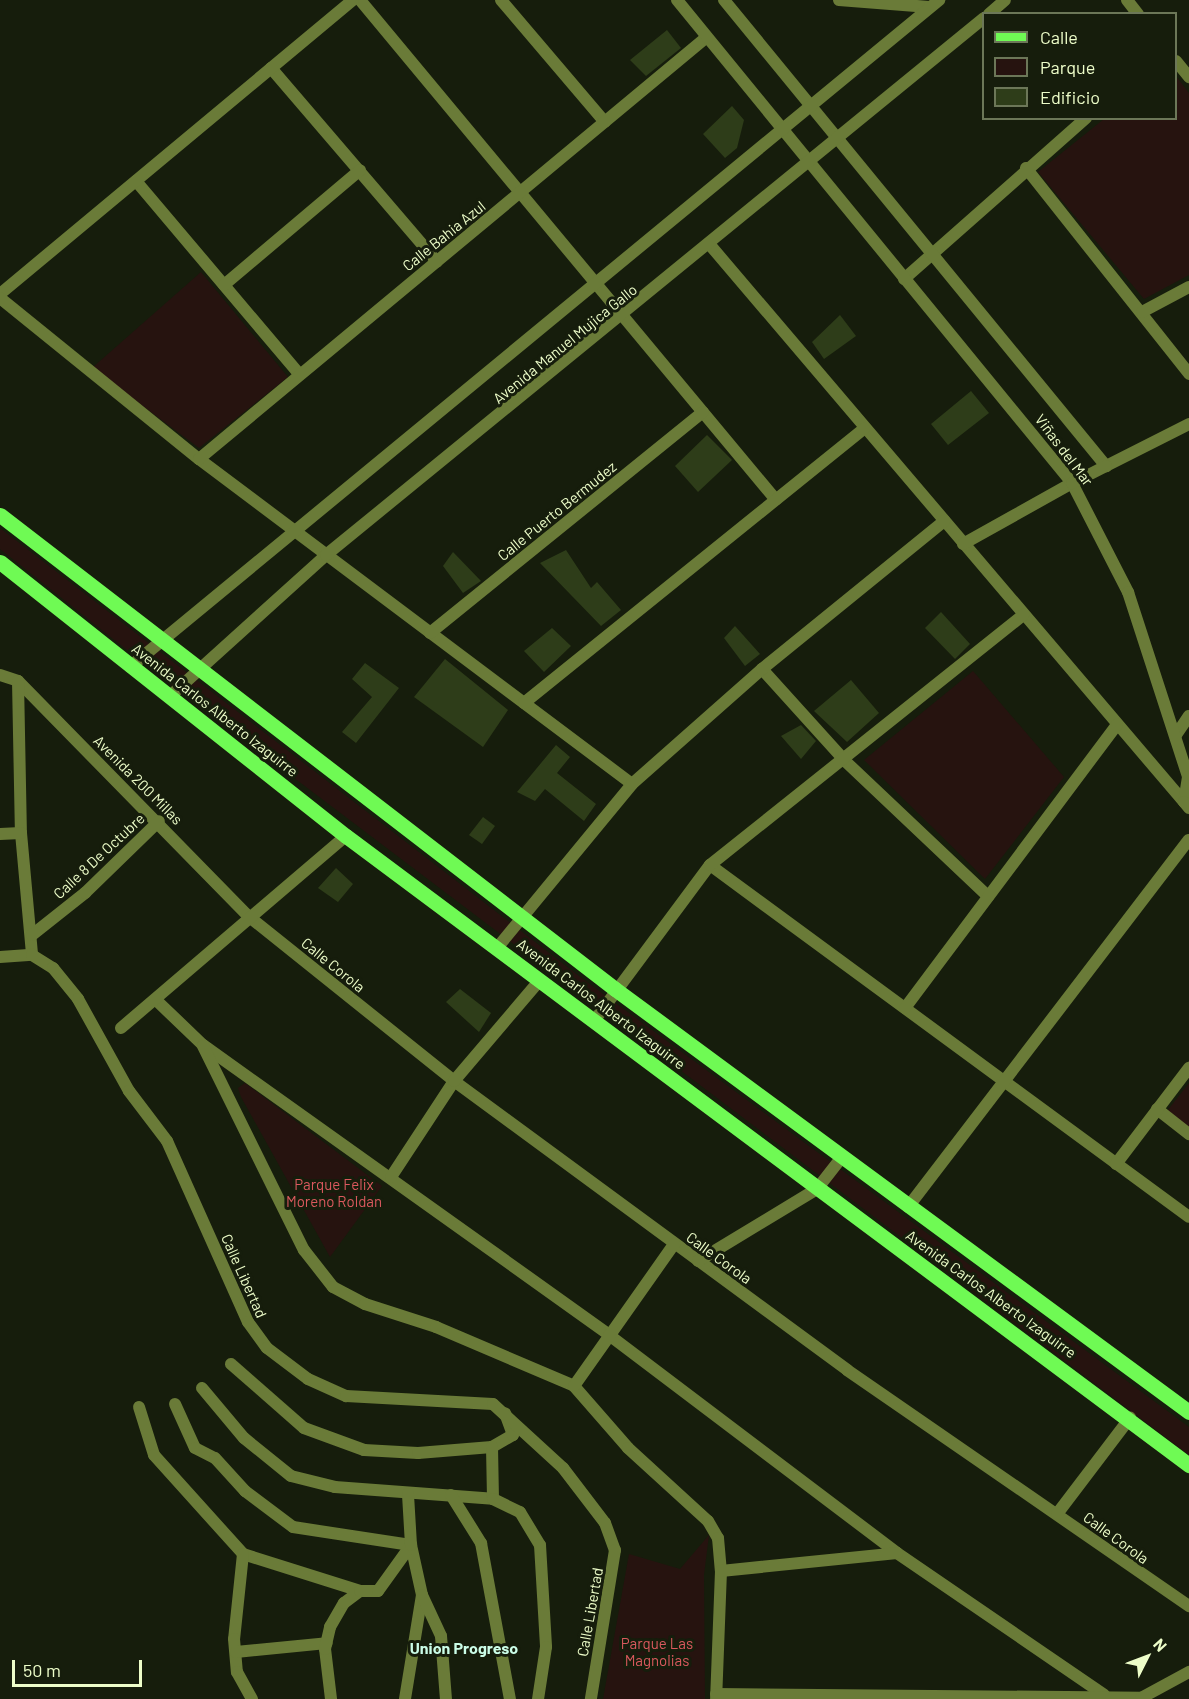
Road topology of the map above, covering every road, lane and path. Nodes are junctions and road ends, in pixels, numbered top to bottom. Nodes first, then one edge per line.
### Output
1 (353, 0) edge
2 (360, 0) edge
3 (501, 0) edge
4 (676, 0) edge
5 (724, 0) edge
6 (839, 0) edge
7 (1005, 0) edge
8 (934, 4) edge
9 (991, 12) edge
10 (982, 20) edge
11 (707, 37) junction
12 (1177, 62) edge
13 (271, 68) junction
14 (1189, 77) edge
15 (808, 107) junction
16 (1084, 120) edge
17 (605, 122) junction
18 (781, 130) junction
19 (836, 141) junction
20 (809, 164) junction
21 (1026, 168) junction
22 (360, 170) junction
23 (136, 181) junction
24 (520, 193) junction
25 (710, 245) junction
26 (932, 253) junction
27 (437, 262) junction
28 (904, 279) junction
29 (596, 283) junction
30 (224, 285) junction
31 (1189, 287) edge
32 (0, 296) edge
33 (1142, 312) junction
34 (624, 316) junction
35 (299, 374) junction
36 (1189, 374) edge
37 (703, 412) junction
38 (1189, 424) edge
39 (864, 429) junction
40 (200, 459) junction
41 (1106, 466) junction
42 (1072, 483) junction
43 (776, 500) junction
44 (0, 515) edge
45 (944, 521) junction
46 (294, 531) junction
47 (963, 544) junction
48 (326, 555) junction
49 (0, 562) edge
50 (1023, 615) junction
51 (430, 633) junction
52 (161, 640) junction
53 (130, 667) junction
54 (199, 669) junction
55 (762, 669) junction
56 (0, 675) edge
57 (18, 681) junction
58 (169, 697) junction
59 (524, 703) junction
60 (1189, 716) edge
61 (1117, 725) junction
62 (1176, 735) junction
63 (845, 761) junction
64 (632, 784) junction
65 (1186, 805) edge
66 (159, 821) junction
67 (21, 833) junction
68 (0, 834) edge
69 (346, 836) junction
70 (1189, 840) edge
71 (710, 865) junction
72 (988, 896) junction
73 (247, 915) junction
74 (519, 915) junction
75 (32, 934) junction
76 (497, 948) junction
77 (32, 955) junction
78 (0, 957) edge
79 (539, 981) junction
80 (615, 989) junction
81 (156, 1000) junction
82 (905, 1008) junction
83 (594, 1021) junction
84 (121, 1028) dead end
85 (203, 1045) junction
86 (1189, 1068) edge
87 (454, 1081) junction
88 (1008, 1084) junction
89 (1157, 1109) junction
90 (1189, 1134) edge
91 (841, 1158) junction
92 (1116, 1164) junction
93 (391, 1177) junction
94 (817, 1189) junction
95 (909, 1207) junction
96 (1189, 1217) edge
97 (674, 1244) junction
98 (698, 1261) junction
99 (609, 1335) junction
100 (231, 1364) dead end
101 (574, 1386) junction
102 (202, 1388) dead end
103 (175, 1404) dead end
104 (140, 1407) dead end
105 (504, 1412) junction
106 (1189, 1412) edge
107 (1130, 1418) junction
108 (492, 1447) junction
109 (1189, 1465) edge
110 (408, 1494) junction
111 (451, 1495) junction
112 (493, 1498) junction
113 (1057, 1514) junction
114 (411, 1545) junction
115 (897, 1552) junction
116 (243, 1554) junction
117 (721, 1571) junction
118 (360, 1591) junction
119 (422, 1595) junction
120 (1189, 1606) edge
121 (327, 1643) junction
122 (236, 1652) junction
123 (1189, 1672) edge
124 (1104, 1695) junction
125 (716, 1697) edge
126 (252, 1699) edge
127 (331, 1699) edge
128 (405, 1699) edge
129 (446, 1699) edge
130 (510, 1699) edge
131 (538, 1699) edge
132 (591, 1699) edge

1 - 13 street
2 - 24 street
3 - 17 street
4 - 11 street, Viñas del Mar
5 - 15 street, Viñas del Mar
6 - 8 street
7 - 9 street
8 - 15 street, Avenida Manuel Mujica Gallo
10 - 19 street, Avenida Manuel Mujica Gallo
11 - 17 street, Calle Bahia Azul
11 - 18 street, Viñas del Mar
12 - 14 street
13 - 22 street
13 - 23 street
15 - 18 street, Avenida Manuel Mujica Gallo
15 - 19 street, Viñas del Mar
16 - 21 street
17 - 24 street, Calle Bahia Azul
18 - 20 street, Viñas del Mar
18 - 29 street, Avenida Manuel Mujica Gallo
19 - 20 street, Avenida Manuel Mujica Gallo
19 - 26 street, Viñas del Mar
20 - 25 street, Avenida Manuel Mujica Gallo
20 - 28 street, Viñas del Mar
21 - 26 street
21 - 33 street
22 - 27 street
22 - 30 street
23 - 30 street
23 - 32 street
24 - 27 street, Calle Bahia Azul
24 - 29 street
25 - 34 street, Avenida Manuel Mujica Gallo
25 - 39 street
26 - 28 street
26 - 41 street, Viñas del Mar
27 - 35 street, Calle Bahia Azul
28 - 42 street, Viñas del Mar
29 - 34 street
29 - 46 street, Avenida Manuel Mujica Gallo
30 - 35 street
31 - 33 street
32 - 40 street
33 - 36 street
34 - 37 street
34 - 48 street, Avenida Manuel Mujica Gallo
35 - 40 street, Calle Bahia Azul
37 - 43 street
37 - 51 street, Calle Puerto Bermudez
38 - 41 street
39 - 43 street
39 - 45 street
40 - 46 street
41 - 42 street
42 - 47 street
42 - 62 street, Viñas del Mar
43 - 59 street
44 - 52 main road, Avenida Carlos Alberto Izaguirre
45 - 47 street
45 - 55 street
46 - 48 street
46 - 52 street, Avenida Manuel Mujica Gallo
47 - 50 street
48 - 51 street
48 - 54 street, Avenida Manuel Mujica Gallo
49 - 53 main road, Avenida Carlos Alberto Izaguirre
50 - 61 street
50 - 63 street
51 - 59 street
52 - 53 street, Avenida Manuel Mujica Gallo
52 - 54 main road, Avenida Carlos Alberto Izaguirre
53 - 58 main road, Avenida Carlos Alberto Izaguirre
54 - 58 street, Avenida Manuel Mujica Gallo
54 - 74 main road, Avenida Carlos Alberto Izaguirre
55 - 63 street
55 - 64 street
56 - 57 street, Avenida 200 Millas
57 - 66 street, Avenida 200 Millas
57 - 67 street
58 - 69 main road, Avenida Carlos Alberto Izaguirre
59 - 64 street
60 - 62 street
61 - 65 street
61 - 72 street
62 - 65 street, Viñas del Mar
63 - 71 street
63 - 72 street
64 - 74 street
66 - 73 street, Avenida 200 Millas
66 - 75 street, Calle 8 De Octubre
67 - 68 street
67 - 75 street
69 - 73 street
69 - 76 main road, Avenida Carlos Alberto Izaguirre
70 - 88 street
71 - 80 street
71 - 82 street
72 - 82 street
73 - 81 street
73 - 87 street, Calle Corola
74 - 76 street
74 - 80 main road, Avenida Carlos Alberto Izaguirre
75 - 77 street
76 - 79 main road, Avenida Carlos Alberto Izaguirre
77 - 78 street
77 - 105 street, Calle Libertad
79 - 83 main road, Avenida Carlos Alberto Izaguirre
79 - 87 street
80 - 83 street
80 - 91 main road, Avenida Carlos Alberto Izaguirre
81 - 84 street
81 - 85 street
82 - 88 street
83 - 94 main road, Avenida Carlos Alberto Izaguirre
85 - 93 street
85 - 101 street
86 - 89 street
87 - 93 street
87 - 97 street, Calle Corola
88 - 92 street
88 - 95 street
89 - 90 street
89 - 92 street
91 - 94 street
91 - 95 main road, Avenida Carlos Alberto Izaguirre
92 - 96 street
93 - 99 street
94 - 98 street
94 - 107 main road, Avenida Carlos Alberto Izaguirre
95 - 106 main road, Avenida Carlos Alberto Izaguirre
97 - 98 street, Calle Corola
97 - 99 street
98 - 113 street, Calle Corola
99 - 101 street
99 - 115 street
100 - 108 street
101 - 117 street
102 - 110 street
103 - 114 street
104 - 116 street
105 - 108 street
105 - 132 street, Calle Libertad
107 - 109 main road, Avenida Carlos Alberto Izaguirre
107 - 113 street
108 - 112 street
110 - 111 street
110 - 114 street
111 - 112 street
111 - 130 street
112 - 131 street
113 - 120 street, Calle Corola
114 - 118 street
114 - 119 street
115 - 117 street
115 - 124 street
116 - 118 street
116 - 122 street
117 - 125 street
118 - 121 street
119 - 128 street
119 - 129 street
121 - 122 street
121 - 127 street
122 - 126 street
123 - 124 street
124 - 125 street

